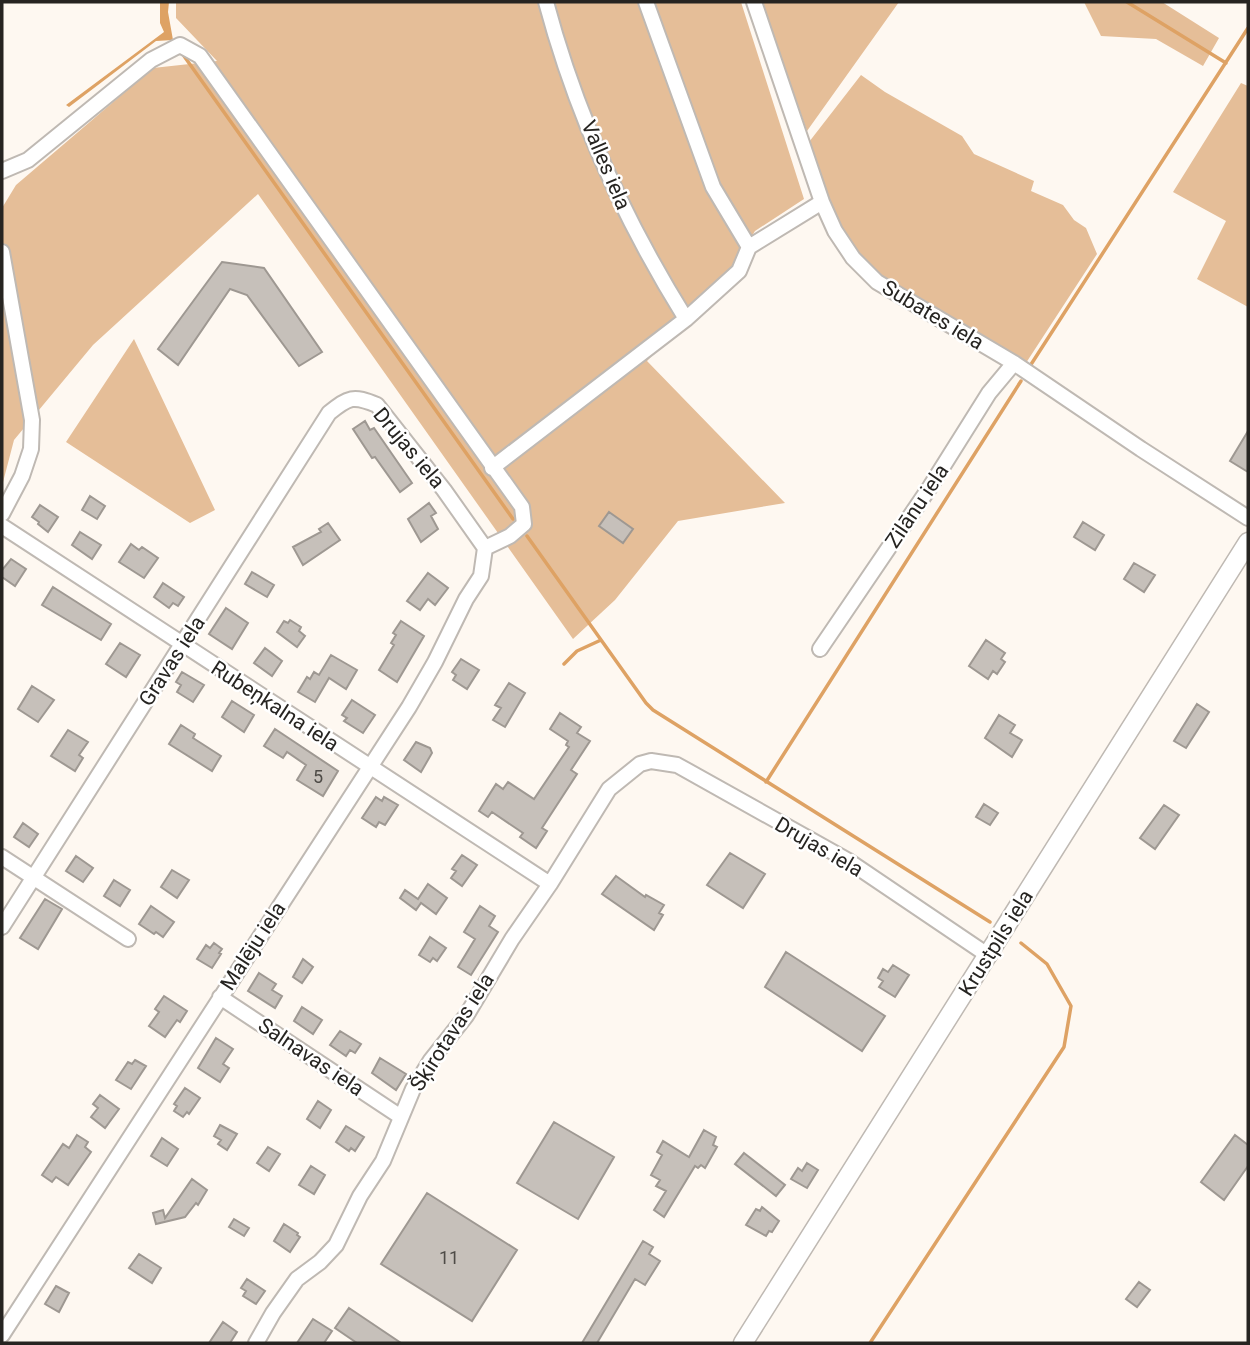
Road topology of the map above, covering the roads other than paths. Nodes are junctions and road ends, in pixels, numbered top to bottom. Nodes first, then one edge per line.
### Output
1 (546, 2) edge
2 (646, 2) edge
3 (754, 2) edge
4 (2, 171) edge
5 (822, 202) junction
6 (749, 247) junction
7 (2, 252) edge
8 (686, 319) junction
9 (1014, 363) junction
10 (347, 399) joint
11 (492, 468) junction
12 (2, 514) edge
13 (1248, 518) edge
14 (2, 526) edge
15 (1248, 542) edge
16 (485, 548) junction
17 (182, 645) junction
18 (820, 649) dead end
19 (640, 764) joint
20 (368, 766) junction
21 (2, 857) edge
22 (33, 878) junction
23 (550, 884) junction
24 (2, 927) edge
25 (128, 939) dead end
26 (989, 956) junction
27 (220, 997) junction
28 (401, 1117) junction
29 (2, 1335) edge
30 (256, 1343) edge
31 (743, 1343) edge

1 - 8 street, Valles iela
2 - 6 street
3 - 5 street, Subates iela
4 - 11 street
5 - 6 street
5 - 9 street, Subates iela
6 - 8 street
7 - 12 street
8 - 11 street
9 - 13 street, Subates iela
9 - 18 street, Zilānu iela
10 - 16 street, Drujas iela
10 - 17 street, Gravas iela
11 - 16 street
14 - 17 street, Rubeņkalna iela
15 - 26 street, Krustpils iela
16 - 20 street, Malēju iela
17 - 20 street, Rubeņkalna iela
17 - 22 street, Gravas iela
19 - 23 street, Šķirotavas iela
19 - 26 street, Drujas iela
20 - 23 street, Rubeņkalna iela
20 - 27 street, Malēju iela
21 - 22 street
22 - 24 street, Gravas iela
22 - 25 street
23 - 28 street, Šķirotavas iela
26 - 31 street, Krustpils iela
27 - 28 street, Salnavas iela
27 - 29 street, Malēju iela
28 - 30 street, Šķirotavas iela

